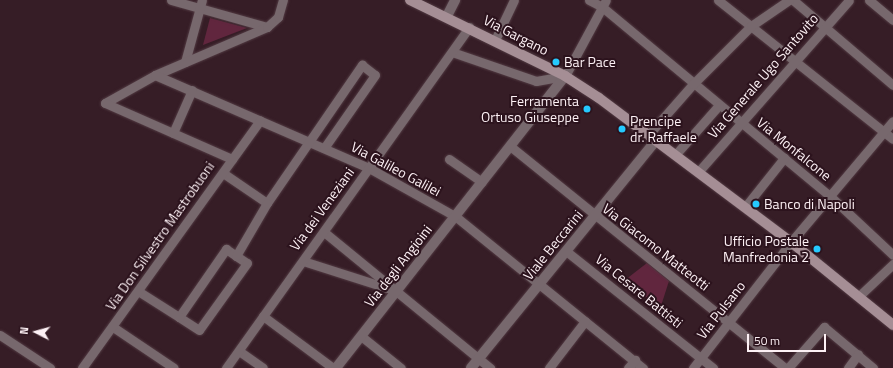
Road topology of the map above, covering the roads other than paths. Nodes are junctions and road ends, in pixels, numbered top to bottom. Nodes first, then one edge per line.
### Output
1 (172, 0) edge
2 (283, 0) edge
3 (410, 0) edge
4 (455, 0) edge
5 (514, 0) edge
6 (589, 0) edge
7 (718, 0) edge
8 (789, 0) edge
9 (793, 0) edge
10 (849, 0) edge
11 (869, 0) edge
12 (604, 3) edge
13 (201, 4) edge
14 (447, 16) junction
15 (893, 20) edge
16 (751, 26) junction
17 (267, 27) junction
18 (469, 27) junction
19 (825, 27) junction
20 (495, 40) junction
21 (452, 52) junction
22 (794, 61) junction
23 (185, 62) junction
24 (155, 75) junction
25 (565, 76) junction
26 (693, 84) junction
27 (893, 84) edge
28 (192, 90) junction
29 (719, 105) junction
30 (260, 120) junction
31 (893, 121) edge
32 (740, 122) junction
33 (885, 131) junction
34 (173, 133) junction
35 (652, 137) junction
36 (893, 139) edge
37 (309, 142) junction
38 (510, 146) junction
39 (324, 148) junction
40 (676, 154) junction
41 (784, 158) junction
42 (232, 159) junction
43 (449, 159) dead end
44 (369, 168) junction
45 (699, 171) junction
46 (223, 173) junction
47 (482, 182) junction
48 (830, 196) junction
49 (267, 203) junction
50 (745, 207) junction
51 (455, 216) junction
52 (594, 216) junction
53 (324, 232) junction
54 (791, 242) junction
55 (566, 251) junction
56 (893, 255) edge
57 (236, 256) junction
58 (302, 261) junction
59 (893, 264) edge
60 (539, 284) junction
61 (396, 290) junction
62 (138, 291) junction
63 (859, 296) junction
64 (263, 316) junction
65 (180, 317) junction
66 (585, 321) junction
67 (729, 322) junction
68 (893, 325) edge
69 (113, 327) junction
70 (0, 335) edge
71 (361, 336) junction
72 (238, 351) junction
73 (858, 354) junction
74 (479, 358) junction
75 (701, 358) junction
76 (635, 360) junction
77 (50, 368) edge
78 (82, 368) edge
79 (174, 368) edge
80 (226, 368) edge
81 (263, 368) edge
82 (332, 368) edge
83 (336, 368) edge
84 (401, 368) edge
85 (471, 368) edge
86 (490, 368) edge
87 (549, 368) edge
88 (628, 368) edge
89 (643, 368) edge
90 (693, 368) edge
91 (712, 368) edge
92 (785, 368) edge
93 (788, 368) edge
94 (848, 368) edge
95 (873, 368) edge

1 - 13 street
2 - 17 street
3 - 14 main road, Via Gargano
4 - 14 street
5 - 20 street
6 - 12 street, Via Monfalcone
7 - 16 street
8 - 16 street, Viale Beccarini
9 - 19 street
10 - 19 street, Via Generale Ugo Santovito
11 - 15 street
12 - 25 street
12 - 26 street, Via Monfalcone
13 - 17 street
13 - 23 street
14 - 18 main road, Via Gargano
16 - 22 street
16 - 26 street, Viale Beccarini
17 - 23 street
18 - 20 main road, Via Gargano
18 - 21 street, Via dei Veneziani
19 - 22 street, Via Generale Ugo Santovito
19 - 27 street
20 - 25 main road, Via Gargano
21 - 25 street, Via Gargano
21 - 44 street, Via dei Veneziani
22 - 32 street, Via Generale Ugo Santovito
22 - 33 street
23 - 24 street
24 - 28 street, Via Galileo Galilei
24 - 34 street
25 - 35 main road, Via Gargano
25 - 38 street, Via degli Angioini
26 - 29 street, Via Monfalcone
26 - 35 street, Viale Beccarini
28 - 30 street, Via Galileo Galilei
28 - 34 street
29 - 32 street, Via Monfalcone
29 - 40 street
30 - 37 street, Via Galileo Galilei
30 - 42 street, Via Don Silvestro Mastrobuoni
31 - 33 street, Via Pulsano
32 - 41 street, Via Monfalcone
32 - 45 street, Via Generale Ugo Santovito
33 - 36 street
33 - 48 street, Via Pulsano
34 - 42 street
35 - 40 main road, Via Gargano
35 - 52 street, Viale Beccarini
37 - 39 street, Via Galileo Galilei
37 - 39 street
37 - 49 street
38 - 47 street, Via degli Angioini
38 - 52 street, Via Giacomo Matteotti
39 - 44 street, Via Galileo Galilei
40 - 45 main road, Via Gargano
41 - 48 street, Via Monfalcone
41 - 50 street
42 - 46 street, Via Don Silvestro Mastrobuoni
43 - 47 street
44 - 51 street, Via Galileo Galilei
44 - 53 street, Via dei Veneziani
45 - 50 main road, Via Gargano
46 - 49 street
46 - 62 street, Via Don Silvestro Mastrobuoni
47 - 51 street, Via degli Angioini
48 - 54 street, Via Pulsano
48 - 56 street, Via Monfalcone
49 - 57 street
50 - 54 main road, Via Gargano
51 - 60 street, Via Galileo Galilei
51 - 61 street, Via degli Angioini
52 - 55 street, Viale Beccarini
52 - 67 street, Via Giacomo Matteotti
53 - 58 street, Via dei Veneziani
53 - 61 street
54 - 63 main road, Via Gargano
54 - 67 street, Via Pulsano
55 - 60 street, Viale Beccarini
55 - 75 street, Via Cesare Battisti
57 - 65 street
57 - 65 street
58 - 61 street
58 - 64 street, Via dei Veneziani
59 - 63 street
60 - 66 street, Via Galileo Galilei
60 - 74 street, Viale Beccarini
61 - 71 street, Via degli Angioini
61 - 74 street
62 - 65 street
62 - 69 street, Via Don Silvestro Mastrobuoni
63 - 68 main road, Via Gargano
64 - 72 street, Via dei Veneziani
64 - 82 street
66 - 76 street, Via Galileo Galilei
66 - 87 street
67 - 75 street, Via Pulsano
67 - 92 street, Via Giacomo Matteotti
69 - 78 street, Via Don Silvestro Mastrobuoni
69 - 79 street
70 - 77 street
71 - 83 street, Via degli Angioini
71 - 84 street
72 - 80 street, Via dei Veneziani
72 - 81 street
73 - 93 street
73 - 94 street
73 - 95 street
74 - 85 street, Viale Beccarini
74 - 86 street
75 - 90 street, Via Pulsano
75 - 91 street, Via Cesare Battisti
76 - 88 street
76 - 89 street, Via Galileo Galilei

